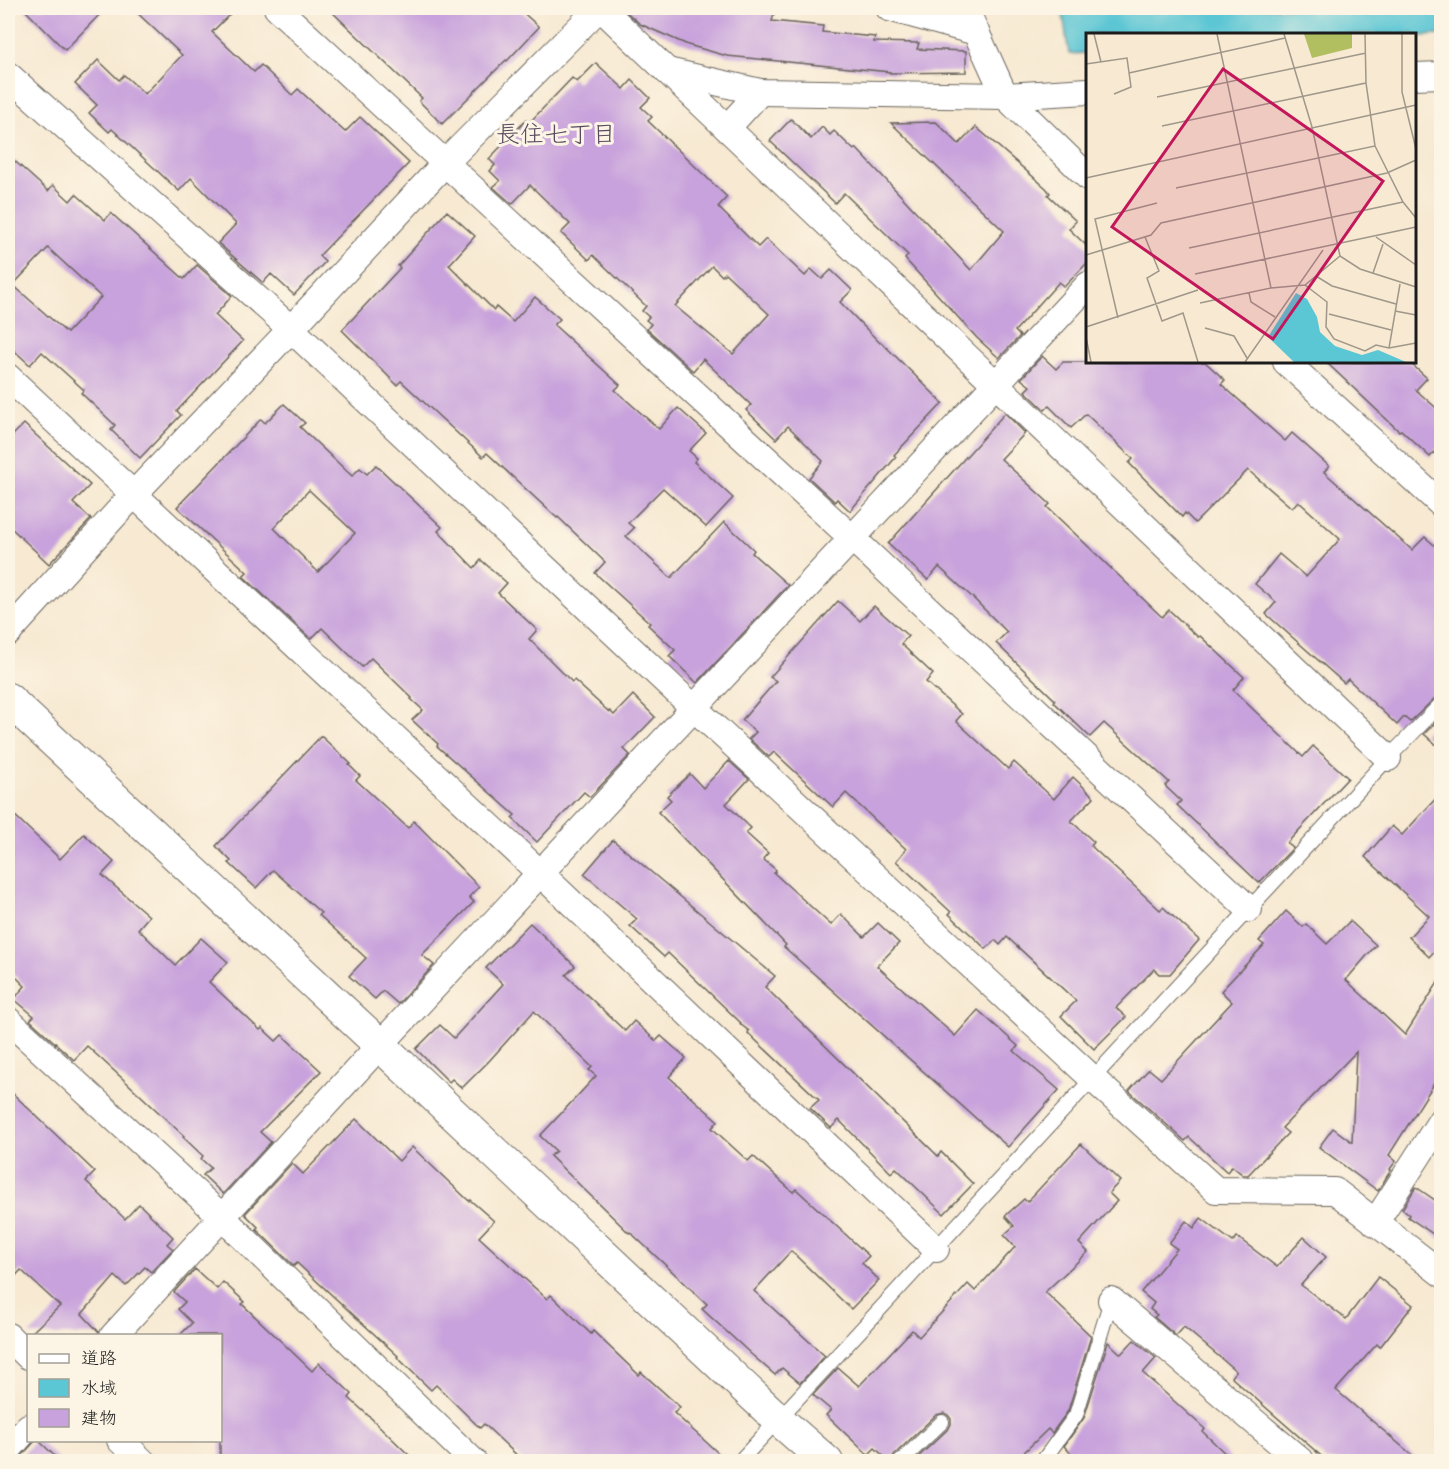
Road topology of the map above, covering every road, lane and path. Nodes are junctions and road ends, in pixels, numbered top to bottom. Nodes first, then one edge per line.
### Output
1 (277, 8) edge
2 (600, 8) edge
3 (889, 8) edge
4 (964, 8) edge
5 (976, 32) junction
6 (666, 71) junction
7 (8, 75) edge
8 (1416, 75) edge
9 (1442, 75) edge
10 (1086, 91) edge
11 (760, 92) junction
12 (1005, 96) junction
13 (727, 128) junction
14 (445, 163) junction
15 (1086, 175) edge
16 (1086, 287) edge
17 (291, 329) junction
18 (1287, 363) edge
19 (8, 377) edge
20 (996, 384) junction
21 (133, 495) junction
22 (1442, 505) edge
23 (852, 538) junction
24 (8, 633) edge
25 (8, 699) edge
26 (1442, 703) edge
27 (694, 708) junction
28 (1388, 758) junction
29 (540, 873) junction
30 (1249, 909) junction
31 (8, 1020) edge
32 (380, 1045) junction
33 (1093, 1079) junction
34 (1442, 1119) edge
35 (222, 1217) junction
36 (1375, 1223) junction
37 (936, 1249) junction
38 (1442, 1274) edge
39 (1111, 1300) joint
40 (114, 1334) edge
41 (8, 1336) edge
42 (27, 1355) edge
43 (779, 1420) junction
44 (942, 1422) dead end
45 (27, 1428) edge
46 (122, 1442) edge
47 (8, 1450) edge
48 (142, 1461) edge
49 (474, 1461) edge
50 (740, 1461) edge
51 (827, 1461) edge
52 (900, 1461) edge
53 (1042, 1461) edge
54 (1302, 1461) edge

1 - 14 street
2 - 6 street
2 - 14 street
3 - 5 street
4 - 5 street
5 - 12 street
6 - 11 street
6 - 13 street
7 - 17 street
8 - 9 street
10 - 12 street
11 - 12 street
11 - 13 street
12 - 15 street
13 - 20 street
14 - 17 street
14 - 23 street
16 - 20 street
17 - 21 street
17 - 27 street
18 - 22 street
19 - 21 street
20 - 23 street
20 - 28 street
21 - 24 street
21 - 29 street
23 - 27 street
23 - 30 street
25 - 32 street
26 - 28 lane
27 - 29 street
27 - 33 street
28 - 30 lane
29 - 32 street
29 - 37 street
30 - 33 lane
31 - 35 street
32 - 35 street
32 - 43 street
33 - 36 street
33 - 37 lane
34 - 36 street
35 - 40 street
35 - 49 street
36 - 38 street
37 - 43 lane
39 - 53 lane
39 - 54 street
41 - 42 street
43 - 50 lane
43 - 51 street
44 - 52 lane
45 - 47 street
46 - 48 street

